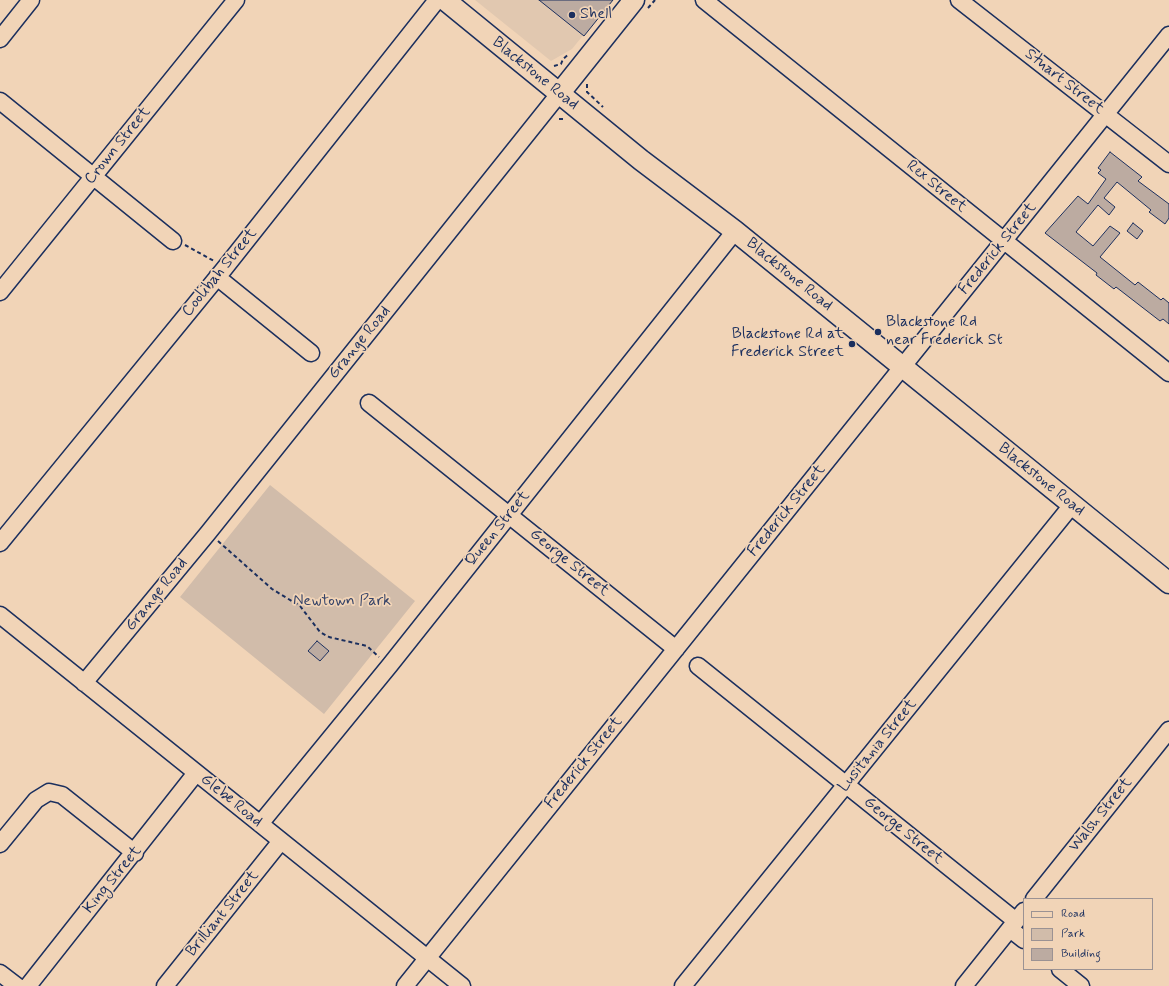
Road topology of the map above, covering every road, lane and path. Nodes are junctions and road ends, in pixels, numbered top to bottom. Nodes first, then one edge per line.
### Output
1 (31, 0) edge
2 (236, 0) edge
3 (437, 0) edge
4 (445, 0) edge
5 (634, 0) edge
6 (704, 0) edge
7 (959, 0) edge
8 (1169, 35) edge
9 (0, 39) edge
10 (559, 94) junction
11 (0, 101) edge
12 (1105, 114) junction
13 (1169, 164) edge
14 (94, 176) junction
15 (735, 231) junction
16 (173, 240) joint
17 (1005, 242) junction
18 (220, 273) junction
19 (0, 292) edge
20 (311, 353) dead end
21 (903, 368) junction
22 (1169, 373) edge
23 (369, 403) dead end
24 (1072, 505) junction
25 (509, 515) junction
26 (208, 533) junction
27 (0, 543) edge
28 (1169, 583) edge
29 (0, 615) edge
30 (676, 649) junction
31 (390, 665) junction
32 (698, 666) dead end
33 (84, 683) junction
34 (1169, 730) edge
35 (196, 773) junction
36 (846, 785) junction
37 (260, 824) junction
38 (281, 841) junction
39 (0, 844) edge
40 (135, 853) junction
41 (1035, 898) edge
42 (1016, 920) edge
43 (1023, 938) edge
44 (427, 958) junction
45 (1061, 970) edge
46 (0, 973) edge
47 (17, 986) edge
48 (28, 986) edge
49 (165, 986) edge
50 (405, 986) edge
51 (462, 986) edge
52 (684, 986) edge
53 (964, 986) edge
54 (1081, 986) edge

1 - 9 street
2 - 14 street, Crown Street
3 - 18 street, Coolibah Street
4 - 10 main road, Blackstone Road
5 - 10 main road, Grange Road
6 - 17 street, Rex Street
7 - 12 street, Stuart Street
8 - 12 street, Frederick Street
10 - 15 main road, Blackstone Road
10 - 26 street, Grange Road
11 - 14 street
12 - 13 street, Stuart Street
12 - 17 street, Frederick Street
14 - 16 street
14 - 19 street, Crown Street
15 - 21 main road, Blackstone Road
15 - 25 street, Queen Street
16 - 18 path
17 - 21 street, Frederick Street
17 - 22 street, Rex Street
18 - 20 street
18 - 27 street, Coolibah Street
21 - 24 main road, Blackstone Road
21 - 30 street, Frederick Street
23 - 25 street, George Street
24 - 28 main road, Blackstone Road
24 - 36 street, Lusitania Street
25 - 30 street, George Street
25 - 31 street, Queen Street
26 - 31 path
26 - 33 street, Grange Road
29 - 33 street, Glebe Road
30 - 44 street, Frederick Street
31 - 37 street, Queen Street
32 - 36 street, George Street
33 - 35 street, Glebe Road
34 - 41 street, Walsh Street
35 - 37 street, Glebe Road
35 - 40 street, King Street
36 - 42 street, George Street
36 - 52 street, Lusitania Street
37 - 38 street, Glebe Road
38 - 44 street, Glebe Road
38 - 49 street, Brilliant Street
39 - 40 street
40 - 48 street, King Street
42 - 43 street, George Street
42 - 53 street
44 - 50 street, Frederick Street
44 - 51 street, Glebe Road
45 - 54 street
46 - 47 street

